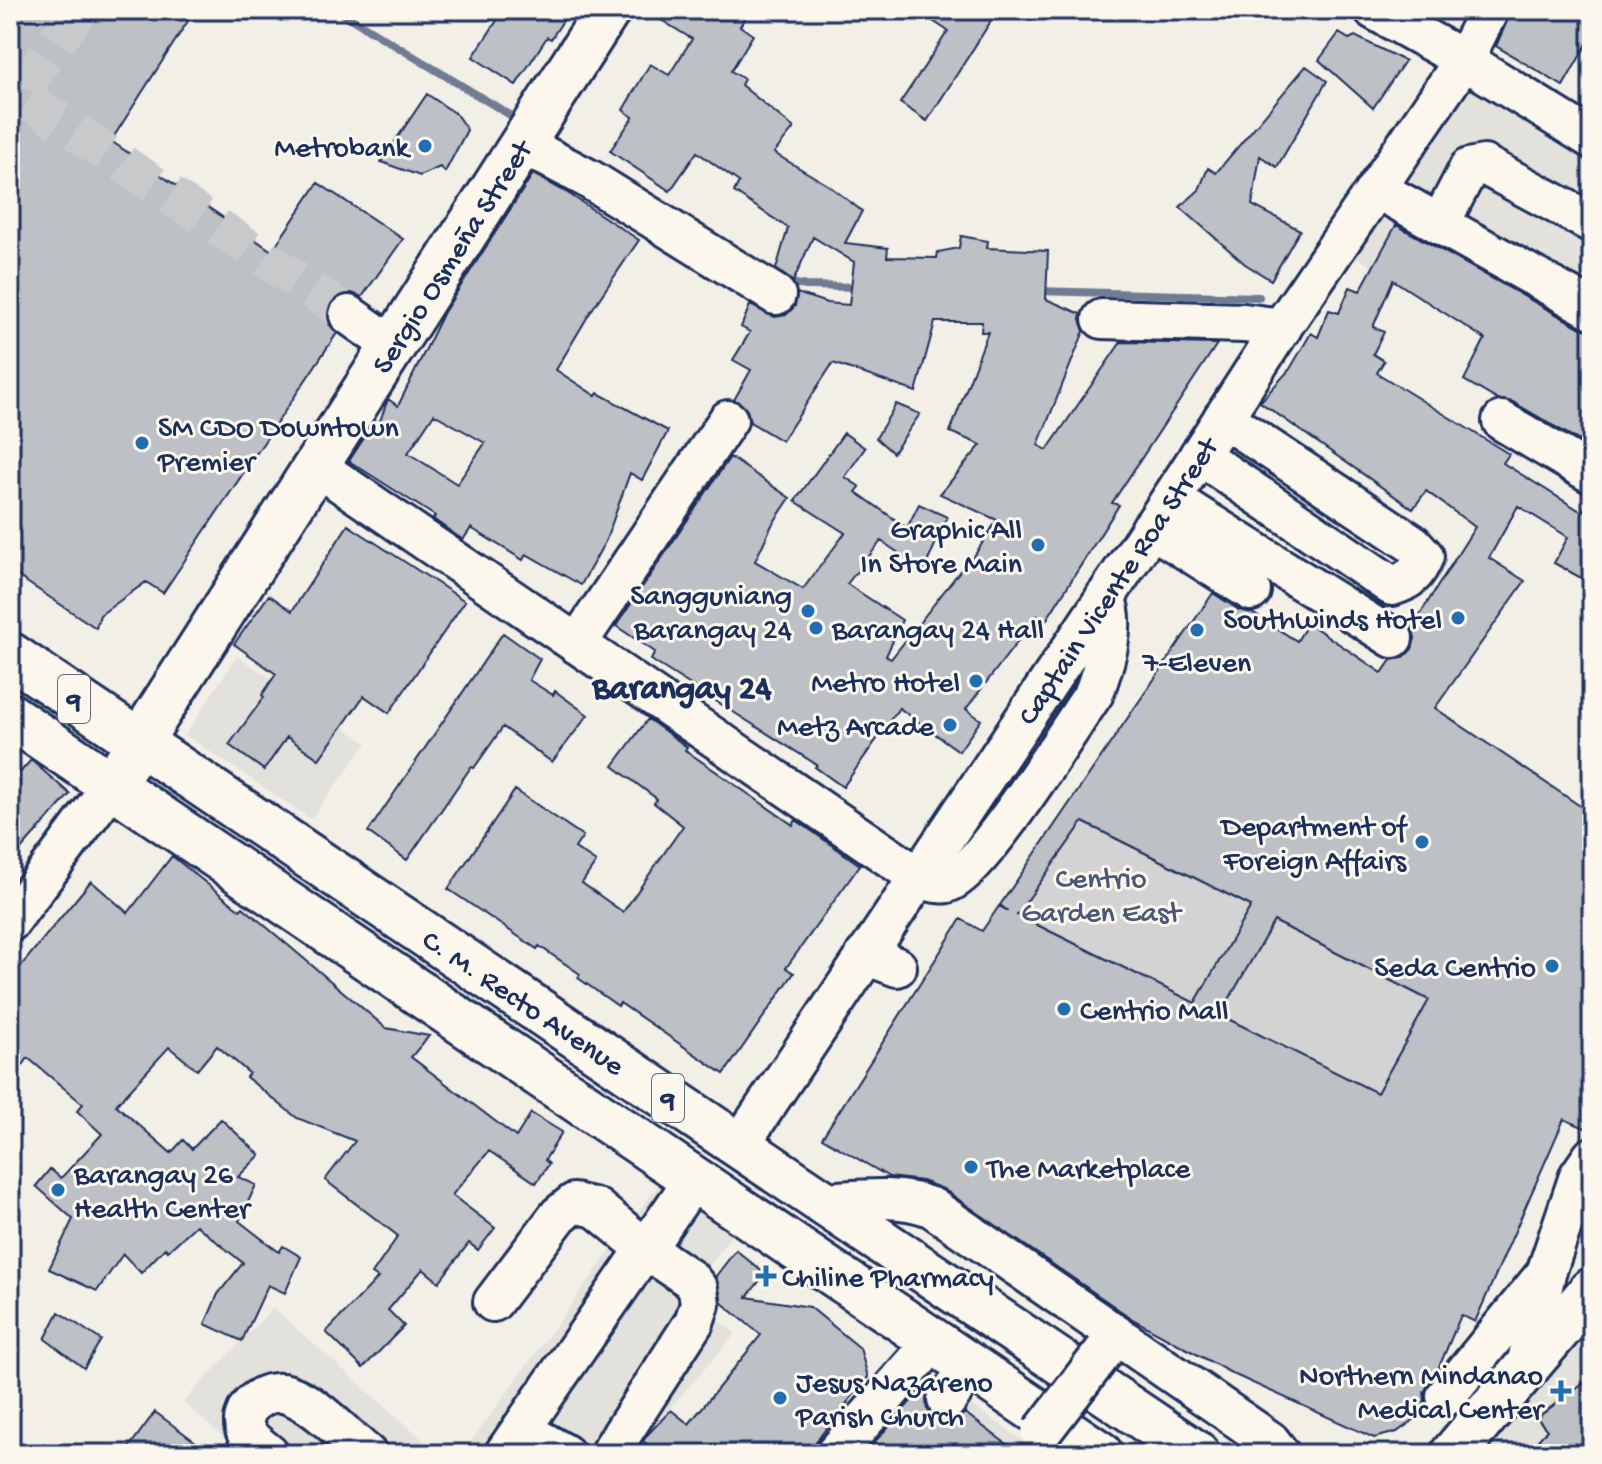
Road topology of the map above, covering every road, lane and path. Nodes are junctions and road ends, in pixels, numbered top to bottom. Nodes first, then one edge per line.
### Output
1 (608, 10) edge
2 (1374, 10) edge
3 (1489, 10) edge
4 (1464, 60) junction
5 (1592, 139) edge
6 (522, 144) junction
7 (1377, 189) junction
8 (1592, 223) edge
9 (1440, 224) junction
10 (776, 295) dead end
11 (1592, 309) edge
12 (349, 315) tunnel mouth
13 (1102, 319) dead end
14 (1282, 328) junction
15 (393, 346) junction
16 (1223, 418) junction
17 (728, 420) dead end
18 (1502, 421) dead end
19 (1199, 455) junction
20 (316, 466) junction
21 (1592, 474) edge
22 (1161, 513) junction
23 (1251, 591) dead end
24 (1393, 638) dead end
25 (577, 644) junction
26 (10, 655) edge
27 (10, 716) edge
28 (139, 742) junction
29 (112, 785) junction
30 (917, 876) junction
31 (10, 922) edge
32 (739, 1146) junction
33 (1592, 1157) edge
34 (694, 1179) junction
35 (822, 1202) junction
36 (646, 1249) junction
37 (1546, 1273) junction
38 (1592, 1290) edge
39 (493, 1302) dead end
40 (934, 1341) junction
41 (1105, 1350) dead end
42 (1526, 1366) junction
43 (1446, 1396) dead end
44 (513, 1442) edge
45 (269, 1454) edge
46 (367, 1454) edge
47 (565, 1454) edge
48 (609, 1454) edge
49 (835, 1454) edge
50 (1025, 1454) edge
51 (1100, 1454) edge
52 (1197, 1454) edge
53 (1280, 1454) edge
54 (1453, 1454) edge

1 - 6 main road, Sergio Osmeña Street
2 - 4 street
3 - 4 street, Captain Vicente Roa Street
4 - 5 street
4 - 7 street, Captain Vicente Roa Street
6 - 10 street
6 - 15 main road, Sergio Osmeña Street
7 - 9 street
7 - 14 street, Captain Vicente Roa Street
8 - 9 street
9 - 11 street
12 - 15 street
13 - 14 street
14 - 16 street, Captain Vicente Roa Street
15 - 20 main road, Sergio Osmeña Street
16 - 19 street, Captain Vicente Roa Street
16 - 19 street
17 - 25 street
18 - 21 street
19 - 22 street, Captain Vicente Roa Street
20 - 25 street
20 - 28 main road, Sergio Osmeña Street
22 - 23 street
22 - 24 street
22 - 30 street, Captain Vicente Roa Street
25 - 30 street
26 - 28 main road, C. M. Recto Avenue / 9
27 - 29 main road, C. M. Recto Avenue / 9
28 - 29 main road, Sergio Osmeña Street
28 - 32 main road, C. M. Recto Avenue / 9
29 - 31 street
29 - 34 main road, C. M. Recto Avenue / 9
30 - 32 street, Captain Vicente Roa Street
32 - 35 main road, C. M. Recto Avenue / 9
33 - 37 street
34 - 36 street
34 - 40 main road, C. M. Recto Avenue / 9
35 - 52 main road, C. M. Recto Avenue / 9
35 - 53 street
36 - 39 street
36 - 44 street
36 - 48 street
37 - 42 street
37 - 43 street
38 - 42 main road
40 - 49 street
40 - 51 main road, C. M. Recto Avenue / 9
41 - 50 street, bridge
42 - 54 main road
44 - 47 street
45 - 46 street

